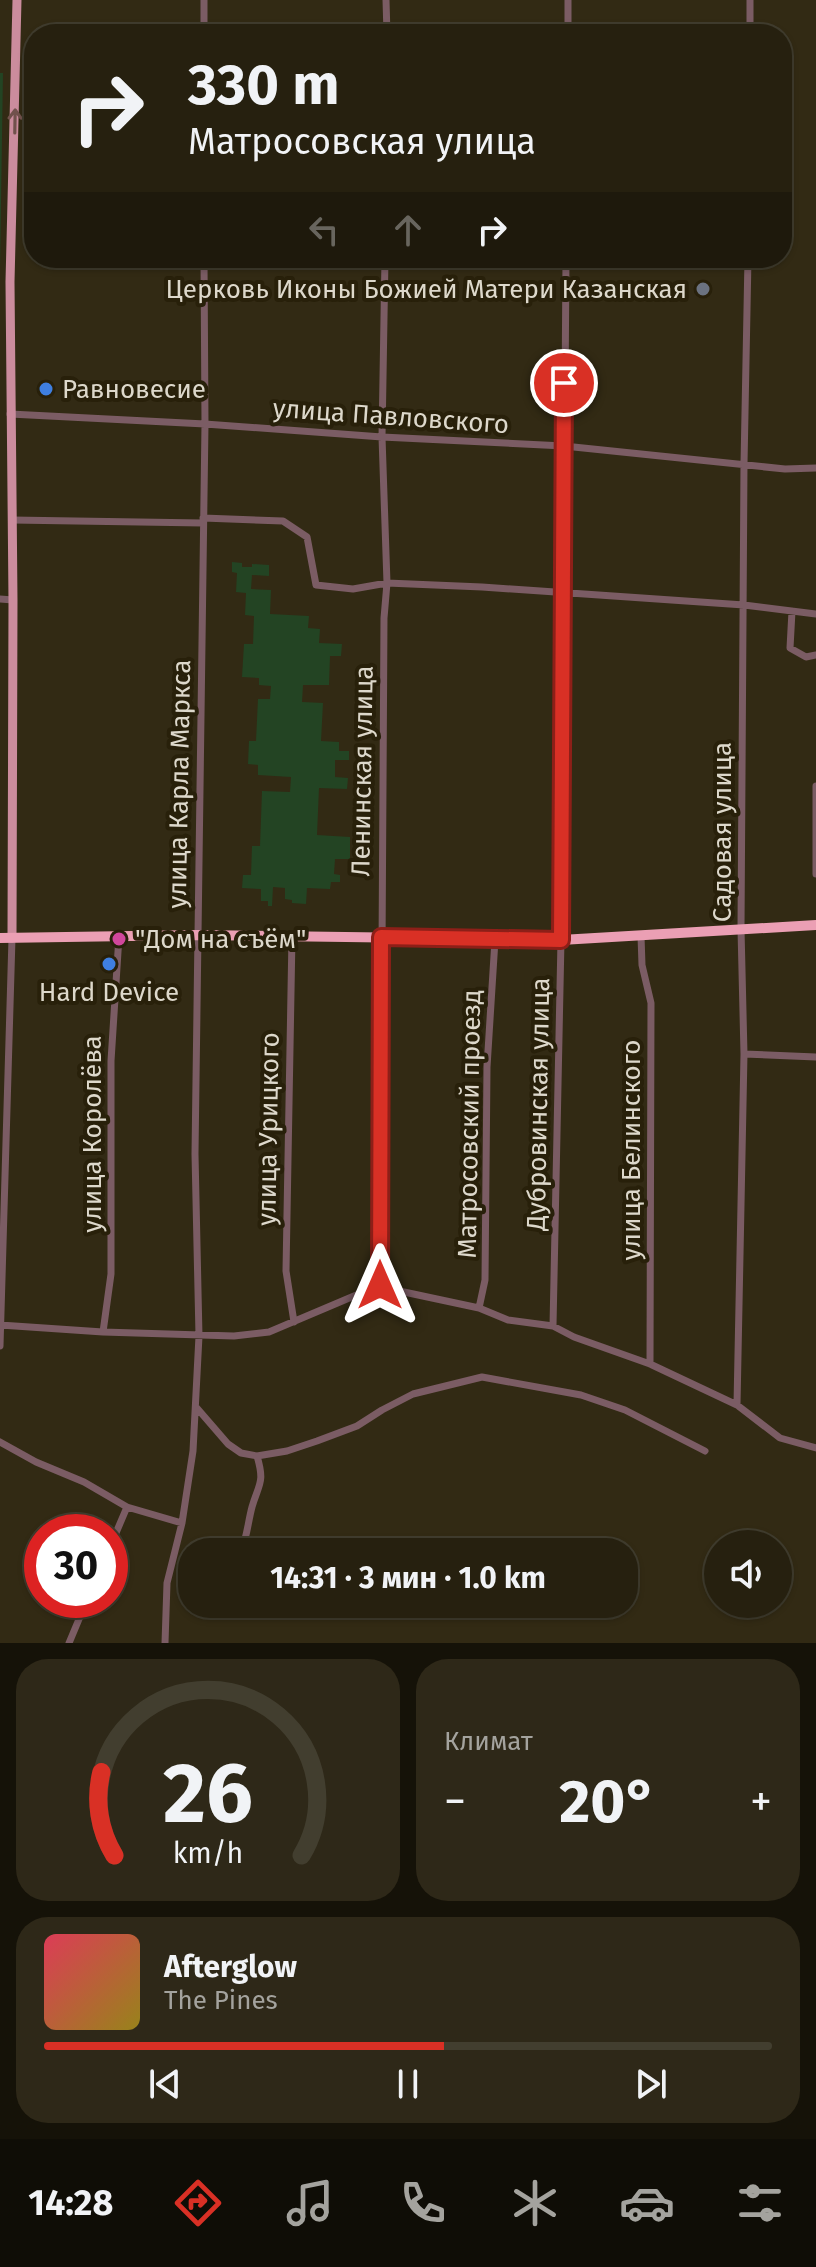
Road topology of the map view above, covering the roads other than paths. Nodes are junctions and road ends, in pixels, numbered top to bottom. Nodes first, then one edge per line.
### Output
1 (17, 0) edge
2 (204, 0) edge
3 (386, 0) edge
4 (568, 0) edge
5 (750, 0) edge
6 (204, 24) edge
7 (387, 24) edge
8 (568, 24) edge
9 (750, 24) edge
10 (204, 268) edge
11 (385, 268) edge
12 (566, 268) edge
13 (748, 268) edge
14 (5, 282) edge
15 (5, 321) edge
16 (10, 414) junction
17 (205, 424) junction
18 (382, 437) junction
19 (564, 446) junction
20 (744, 464) junction
21 (816, 468) edge
22 (12, 520) junction
23 (203, 520) junction
24 (387, 583) junction
25 (564, 593) junction
26 (0, 599) edge
27 (13, 600) junction
28 (744, 605) junction
29 (792, 611) junction
30 (816, 614) edge
31 (816, 655) edge
32 (816, 786) edge
33 (816, 874) edge
34 (816, 925) edge
35 (741, 929) junction
36 (197, 935) junction
37 (119, 936) junction
38 (292, 936) junction
39 (641, 936) junction
40 (381, 937) junction
41 (0, 938) edge
42 (12, 938) junction
43 (495, 940) junction
44 (561, 940) junction
45 (744, 1054) junction
46 (816, 1057) edge
47 (380, 1285) junction
48 (479, 1308) junction
49 (294, 1322) junction
50 (1, 1325) edge
51 (553, 1326) junction
52 (103, 1332) junction
53 (199, 1336) junction
54 (0, 1346) edge
55 (650, 1364) junction
56 (737, 1405) junction
57 (196, 1407) junction
58 (0, 1442) edge
59 (816, 1448) edge
60 (705, 1451) dead end
61 (257, 1456) junction
62 (127, 1507) junction
63 (124, 1514) edge
64 (182, 1523) junction
65 (244, 1538) edge
66 (79, 1618) edge
67 (69, 1643) edge
68 (165, 1643) edge

14 -> 1 main road
2 - 6 street
3 - 7 street
4 - 8 street
5 - 9 street
10 - 17 street, улица Карла Маркса
11 - 18 street, Ленинская улица
12 - 19 street, Дубровинская улица
13 - 20 street, Садовая улица
14 - 15 main road
15 - 16 main road
16 - 17 street, улица Павловского
16 - 22 main road
17 - 18 street, улица Павловского
17 - 23 street, улица Карла Маркса
18 - 19 street, улица Павловского
18 - 24 street, Ленинская улица
19 - 20 street, улица Павловского
19 - 25 street, Дубровинская улица
20 - 21 street, улица Павловского
20 - 28 street, Садовая улица
22 - 23 street
22 - 27 main road
23 - 24 street
23 - 36 street, улица Карла Маркса
24 - 25 street
24 - 40 street, Ленинская улица
25 - 28 street
25 - 44 street, Дубровинская улица
26 - 27 street
27 - 42 main road
28 - 29 street
28 - 35 street, Садовая улица
29 - 30 street
29 - 31 street
32 - 33 street
34 - 35 highway
35 - 39 highway
35 - 45 street, Садовая улица
36 - 37 highway
36 - 38 highway
36 - 53 street, улица Карла Маркса
37 - 42 highway
37 - 52 street, улица Королёва
38 - 40 highway
38 - 49 street, улица Урицкого
39 - 44 highway
39 - 55 street, улица Белинского
40 - 43 highway
40 - 47 street, Ленинская улица
41 - 42 highway
42 - 50 street
43 - 44 highway
43 - 48 street, Матросовский проезд
44 - 51 street, Дубровинская улица
45 - 46 street
45 - 56 street, Садовая улица
47 - 48 street
47 - 49 street
48 - 51 street
49 - 53 street
50 - 52 street
50 - 54 street
51 - 55 street
52 - 53 street
53 - 57 street, улица Карла Маркса
55 - 56 street
56 - 59 street
57 - 61 street
57 - 64 street, улица Карла Маркса
58 - 62 street
60 - 61 street
61 - 65 street
62 - 63 street
62 - 64 street
64 - 68 street, улица Карла Маркса
66 - 67 street

